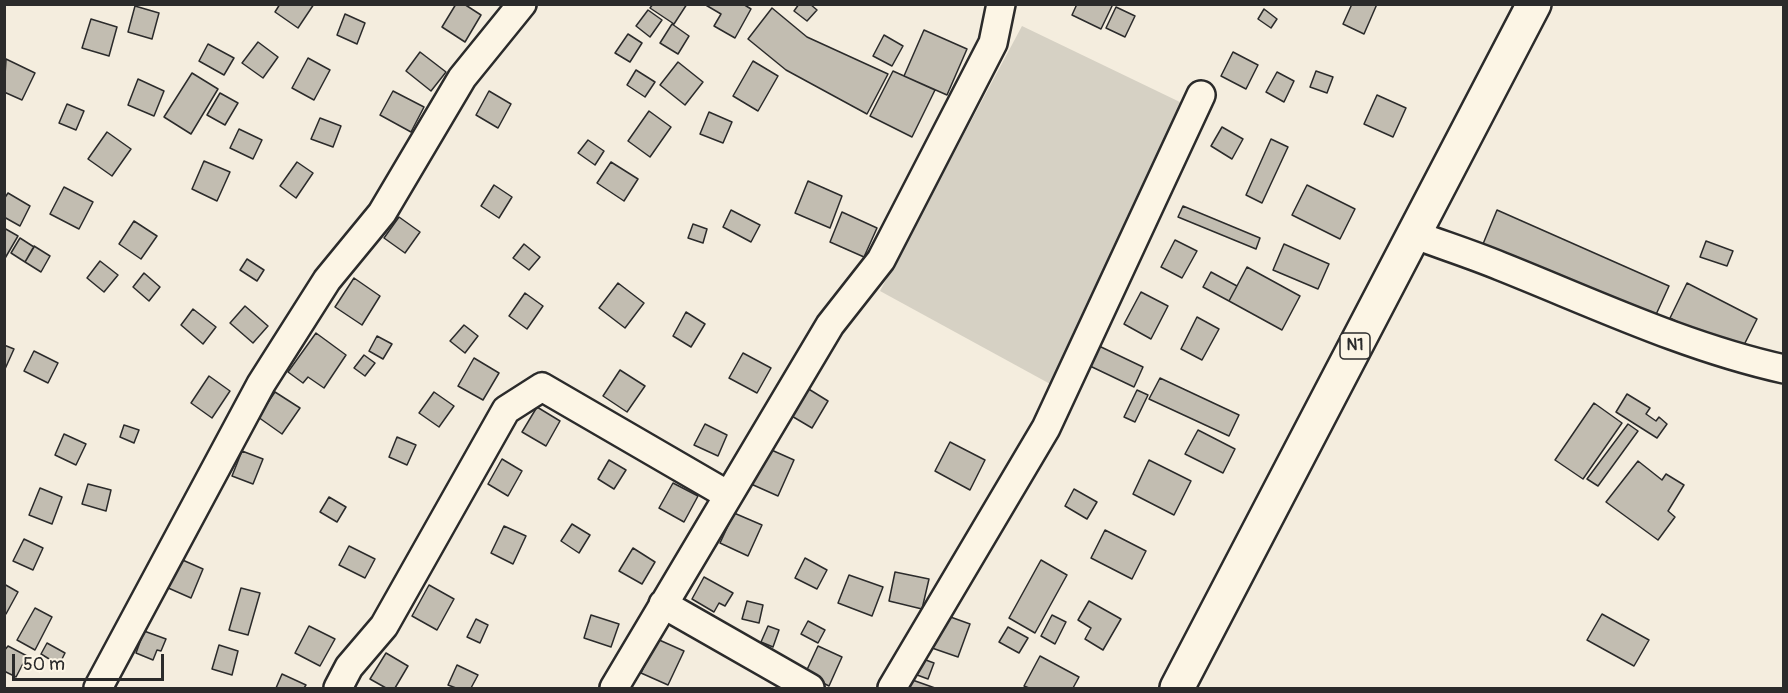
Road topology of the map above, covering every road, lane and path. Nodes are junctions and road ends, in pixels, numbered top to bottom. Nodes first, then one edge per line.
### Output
1 (522, 4) edge
2 (1001, 4) edge
3 (1534, 4) edge
4 (1201, 95) dead end
5 (1413, 234) junction
6 (1784, 369) edge
7 (728, 495) junction
8 (663, 604) junction
9 (98, 688) edge
10 (338, 688) edge
11 (614, 688) edge
12 (810, 688) edge
13 (892, 688) edge
14 (1177, 688) edge

1 - 9 street
2 - 7 street
3 - 5 highway, N1
4 - 13 street
5 - 6 street
5 - 14 highway, N1
7 - 8 street
7 - 10 street
8 - 11 street
8 - 12 street

